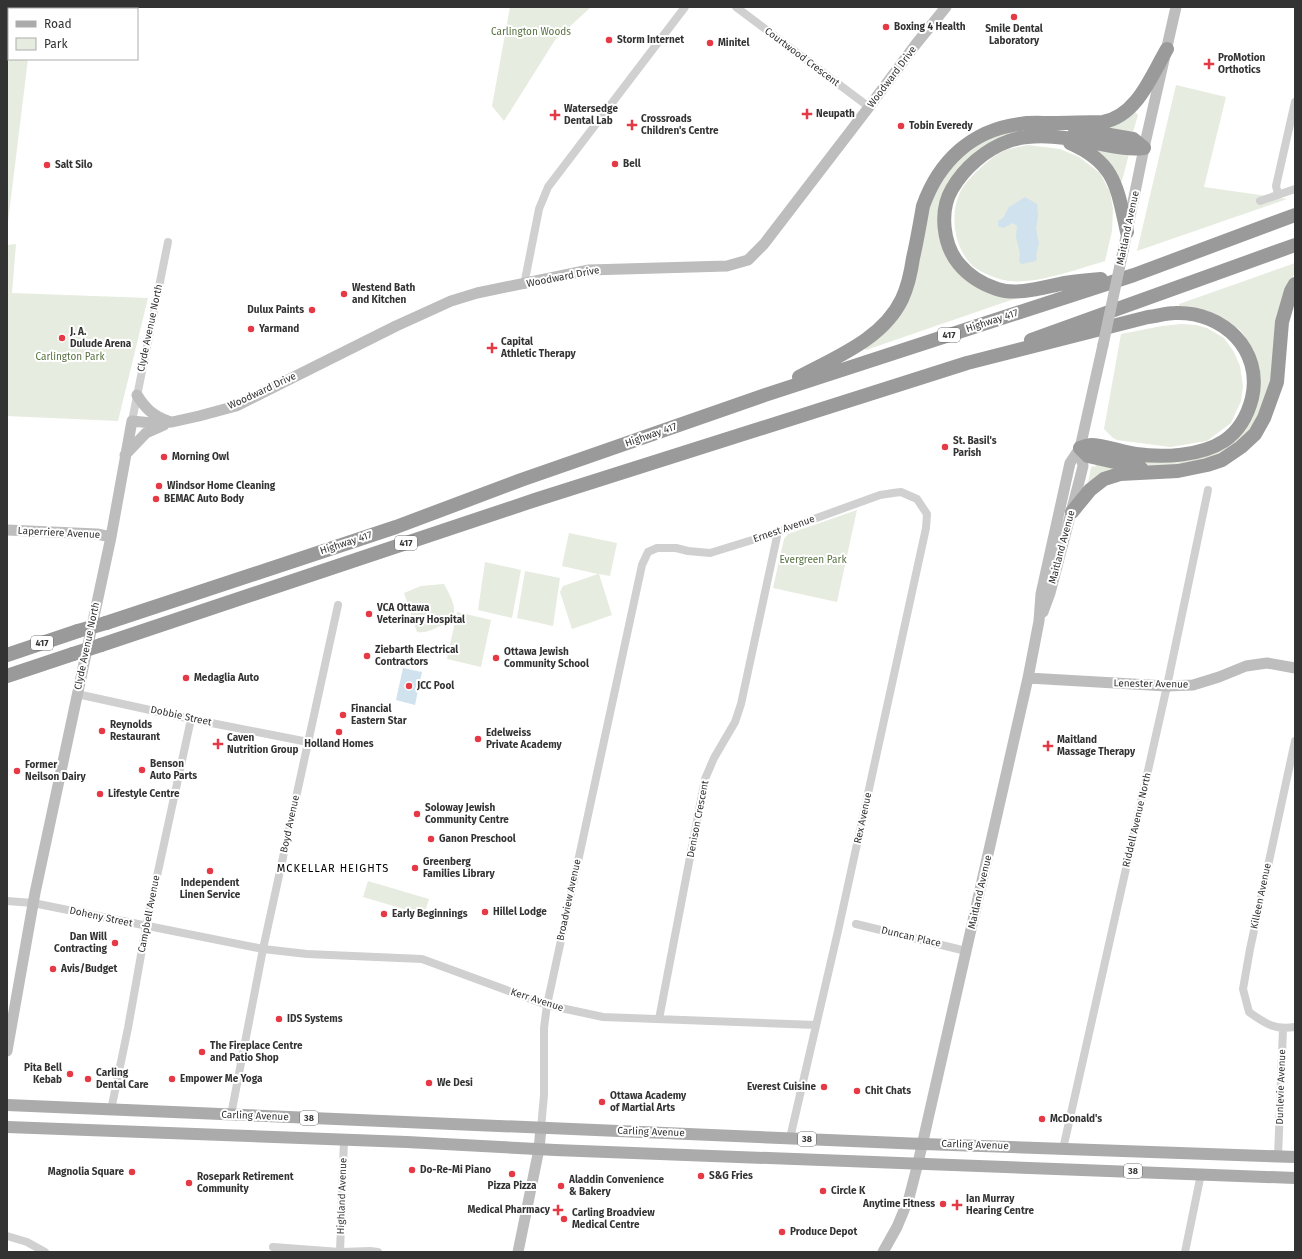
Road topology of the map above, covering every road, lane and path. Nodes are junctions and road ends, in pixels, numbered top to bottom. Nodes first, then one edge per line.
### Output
1 (685, 7) edge
2 (736, 7) edge
3 (946, 7) edge
4 (1176, 7) edge
5 (1167, 49) junction
6 (1295, 102) edge
7 (869, 107) junction
8 (1042, 123) junction
9 (1055, 137) junction
10 (1144, 148) junction
11 (1295, 188) edge
12 (1278, 194) junction
13 (1260, 200) dead end
14 (1295, 215) edge
15 (1127, 232) junction
16 (168, 242) dead end
17 (1295, 245) edge
18 (1134, 275) junction
19 (1295, 284) edge
20 (524, 285) junction
21 (967, 363) junction
22 (137, 394) junction
23 (765, 395) junction
24 (132, 421) junction
25 (172, 422) junction
26 (1080, 448) junction
27 (125, 455) junction
28 (1178, 471) junction
29 (1208, 490) dead end
30 (916, 499) joint
31 (1072, 512) junction
32 (7, 530) edge
33 (778, 532) junction
34 (111, 537) junction
35 (648, 552) joint
36 (338, 605) dead end
37 (1040, 621) junction
38 (7, 655) edge
39 (1295, 668) edge
40 (7, 676) edge
41 (1028, 678) junction
42 (1167, 686) junction
43 (77, 694) junction
44 (191, 719) junction
45 (308, 742) junction
46 (1295, 742) edge
47 (7, 901) edge
48 (33, 904) junction
49 (856, 924) dead end
50 (146, 927) junction
51 (263, 949) junction
52 (966, 951) junction
53 (547, 1005) junction
54 (659, 1019) junction
55 (816, 1026) junction
56 (1295, 1027) edge
57 (1283, 1029) junction
58 (7, 1051) edge
59 (7, 1105) edge
60 (111, 1110) junction
61 (231, 1115) junction
62 (7, 1127) edge
63 (541, 1128) junction
64 (790, 1138) junction
65 (344, 1140) junction
66 (923, 1144) junction
67 (539, 1149) junction
68 (1063, 1149) junction
69 (1278, 1156) junction
70 (1295, 1157) edge
71 (918, 1163) junction
72 (1201, 1174) junction
73 (1295, 1178) edge
74 (7, 1236) edge
75 (273, 1247) dead end
76 (45, 1252) edge
77 (340, 1252) edge
78 (378, 1252) edge
79 (518, 1252) edge
80 (883, 1252) edge
81 (1185, 1252) edge

1 - 20 street
2 - 7 street, Courtwood Crescent
3 - 7 street, Woodward Drive
4 - 5 street, Maitland Avenue
5 - 8 highway
5 - 10 street, Maitland Avenue
6 - 12 street
7 - 20 street, Woodward Drive
8 - 10 highway
8 - 23 highway
9 - 10 highway
9 - 15 highway
9 - 18 highway
10 - 15 street, Maitland Avenue
11 - 12 street
12 - 13 street
14 - 18 highway, Highway 417 / 417
15 - 26 street, Maitland Avenue, bridge
16 - 22 street, Clyde Avenue North
17 - 21 highway, 417
18 - 23 highway, Highway 417 / 417
19 - 28 highway
20 - 25 street, Woodward Drive
21 - 26 highway
21 - 40 highway, 417, bridge
22 - 24 street, Clyde Avenue North
22 - 25 street
23 - 38 highway, Highway 417 / 417, bridge
24 - 25 street, Woodward Drive
24 - 27 street, Clyde Avenue North
25 - 27 street
26 - 28 highway
26 - 31 street, Maitland Avenue
26 - 37 street, Maitland Avenue
27 - 34 street, Clyde Avenue North
28 - 31 highway
29 - 42 street, Riddell Avenue North
30 - 33 street, Ernest Avenue
30 - 55 street, Rex Avenue
31 - 37 street, Maitland Avenue
32 - 34 street, Laperriere Avenue
33 - 35 street, Ernest Avenue
33 - 54 street, Denison Crescent
34 - 43 street, Clyde Avenue North
35 - 53 street, Broadview Avenue
36 - 45 street, Boyd Avenue
37 - 41 street, Maitland Avenue
39 - 42 street, Lenester Avenue
41 - 42 street, Lenester Avenue
41 - 52 street, Maitland Avenue
42 - 68 street, Riddell Avenue North
43 - 44 street, Dobbie Street
43 - 48 street, Clyde Avenue North
44 - 45 street, Dobbie Street
44 - 50 street, Campbell Avenue
45 - 51 street, Boyd Avenue
46 - 57 street, Killeen Avenue
47 - 48 street, Doheny Street
48 - 50 street, Doheny Street
48 - 58 street, Clyde Avenue North
49 - 52 street, Duncan Place
50 - 51 street, Doheny Street
50 - 60 street, Campbell Avenue
51 - 53 street, Kerr Avenue
51 - 61 street, Boyd Avenue
52 - 66 street, Maitland Avenue
53 - 54 street, Kerr Avenue
53 - 63 street, Broadview Avenue
54 - 55 street, Kerr Avenue
55 - 64 street, Rex Avenue
56 - 57 street
57 - 69 street, Dunlevie Avenue
59 - 60 main road, Carling Avenue / 38
60 - 61 main road, Carling Avenue / 38
61 - 63 main road, Carling Avenue / 38
62 - 65 main road, Carling Avenue / 38
63 - 64 main road, Carling Avenue / 38
63 - 67 street, Broadview Avenue
64 - 66 main road, Carling Avenue / 38
65 - 67 main road, Carling Avenue / 38
65 - 77 street, Highland Avenue
66 - 68 main road, Carling Avenue / 38
66 - 71 street, Maitland Avenue
67 - 71 main road, Carling Avenue / 38
67 - 79 street, Broadview Avenue
68 - 69 main road, Carling Avenue / 38
69 - 70 main road, Carling Avenue / 38
71 - 72 main road, Carling Avenue / 38
71 - 80 street, Maitland Avenue
72 - 73 main road, Carling Avenue / 38
72 - 81 street
74 - 76 street
75 - 77 street
77 - 78 street

